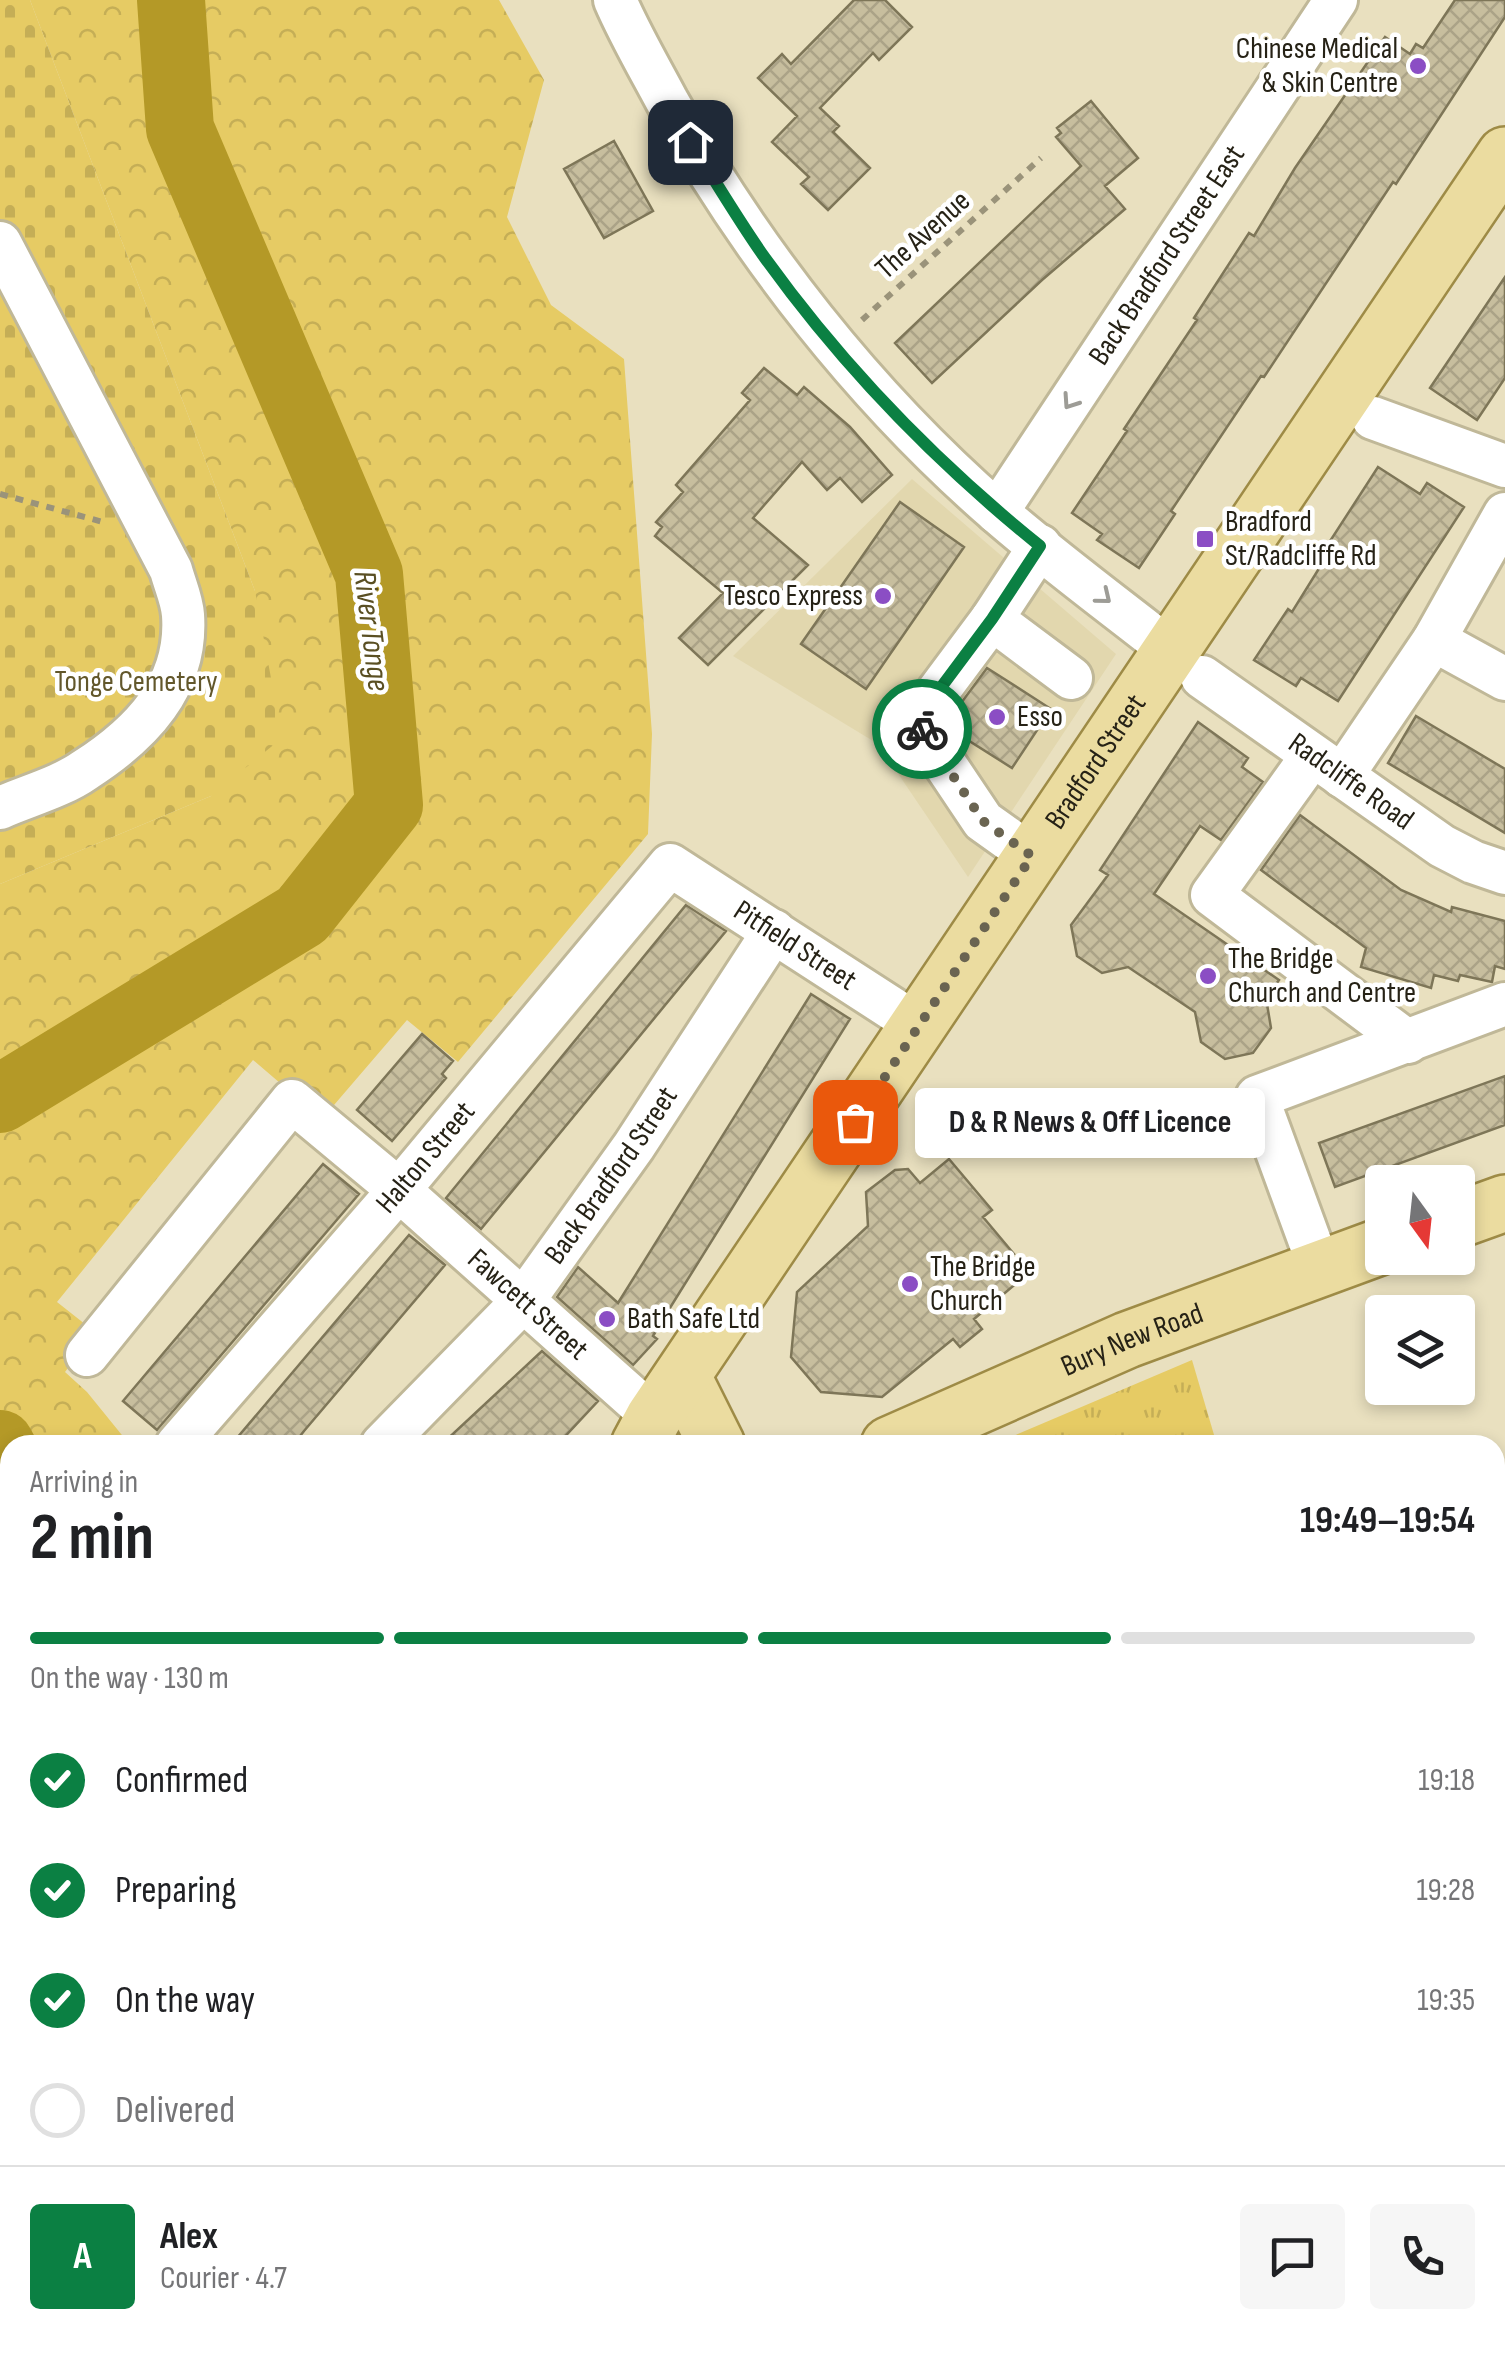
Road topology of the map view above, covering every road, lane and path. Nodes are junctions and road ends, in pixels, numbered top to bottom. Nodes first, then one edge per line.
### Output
1 (615, 0) edge
2 (1336, 0) edge
3 (1505, 155) edge
4 (1040, 158) dead end
5 (0, 242) edge
6 (835, 345) junction
7 (1373, 418) dead end
8 (1505, 466) edge
9 (0, 494) edge
10 (997, 512) junction
11 (1505, 514) edge
12 (152, 536) junction
13 (1040, 546) junction
14 (992, 619) junction
15 (1434, 640) junction
16 (1186, 663) junction
17 (1071, 678) dead end
18 (1505, 679) edge
19 (1327, 766) junction
20 (0, 808) edge
21 (1032, 856) junction
22 (670, 864) joint
23 (1505, 873) edge
24 (774, 931) junction
25 (1505, 1004) edge
26 (920, 1026) junction
27 (1408, 1042) junction
28 (399, 1190) junction
29 (1505, 1203) edge
30 (1475, 1214) edge
31 (1365, 1252) edge
32 (1320, 1269) junction
33 (524, 1301) junction
34 (87, 1356) dead end
35 (649, 1421) edge
36 (185, 1435) edge
37 (392, 1435) edge
38 (688, 1435) edge
39 (912, 1435) edge

1 - 6 street, Radcliffe Road
2 -> 10 street, Back Bradford Street East
3 - 16 main road, Bradford Street
4 - 6 path, The Avenue
5 - 12 street
6 - 10 street, Radcliffe Road
7 - 8 street
9 - 12 path
10 - 13 street, Radcliffe Road
11 - 15 street
12 - 20 street
13 - 14 street
13 -> 16 street, Radcliffe Road
14 - 17 street
14 - 21 street
15 - 18 street
15 - 19 street
16 - 19 street, Radcliffe Road
16 - 21 main road, Bradford Street
19 - 23 street, Radcliffe Road
19 - 27 street
21 - 26 main road, Bradford Street
22 - 24 street, Pitfield Street
22 - 28 street, Halton Street
24 - 26 street, Pitfield Street
24 - 33 street, Back Bradford Street
25 - 27 street
26 - 35 main road, Bradford Street
27 - 32 street
28 - 33 street, Fawcett Street
28 - 34 street, Fawcett Street
28 - 36 street, Halton Street
29 - 30 main road
31 - 32 main road, Bury New Road
32 - 39 main road, Bury New Road
33 - 35 street, Fawcett Street
33 - 37 street, Back Bradford Street
35 - 38 main road

